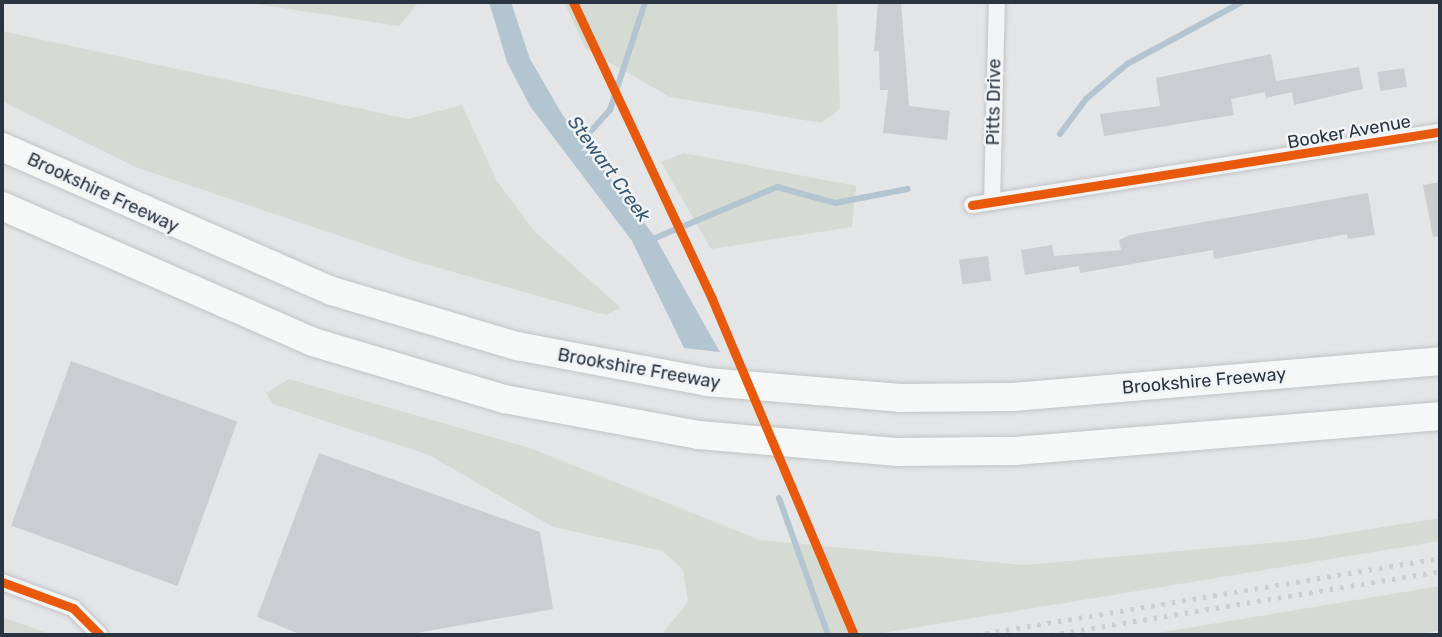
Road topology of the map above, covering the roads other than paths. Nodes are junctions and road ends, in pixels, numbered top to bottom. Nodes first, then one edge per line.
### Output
1 (996, 2) edge
2 (1440, 132) edge
3 (2, 147) edge
4 (992, 202) junction
5 (972, 205) dead end
6 (2, 206) edge
7 (1440, 361) edge
8 (1440, 416) edge
9 (2, 582) edge
10 (100, 635) edge

1 - 4 street, Pitts Drive
2 - 4 street, Booker Avenue
3 - 7 highway, Brookshire Freeway
4 - 5 street, Booker Avenue
6 - 8 highway
9 - 10 street

